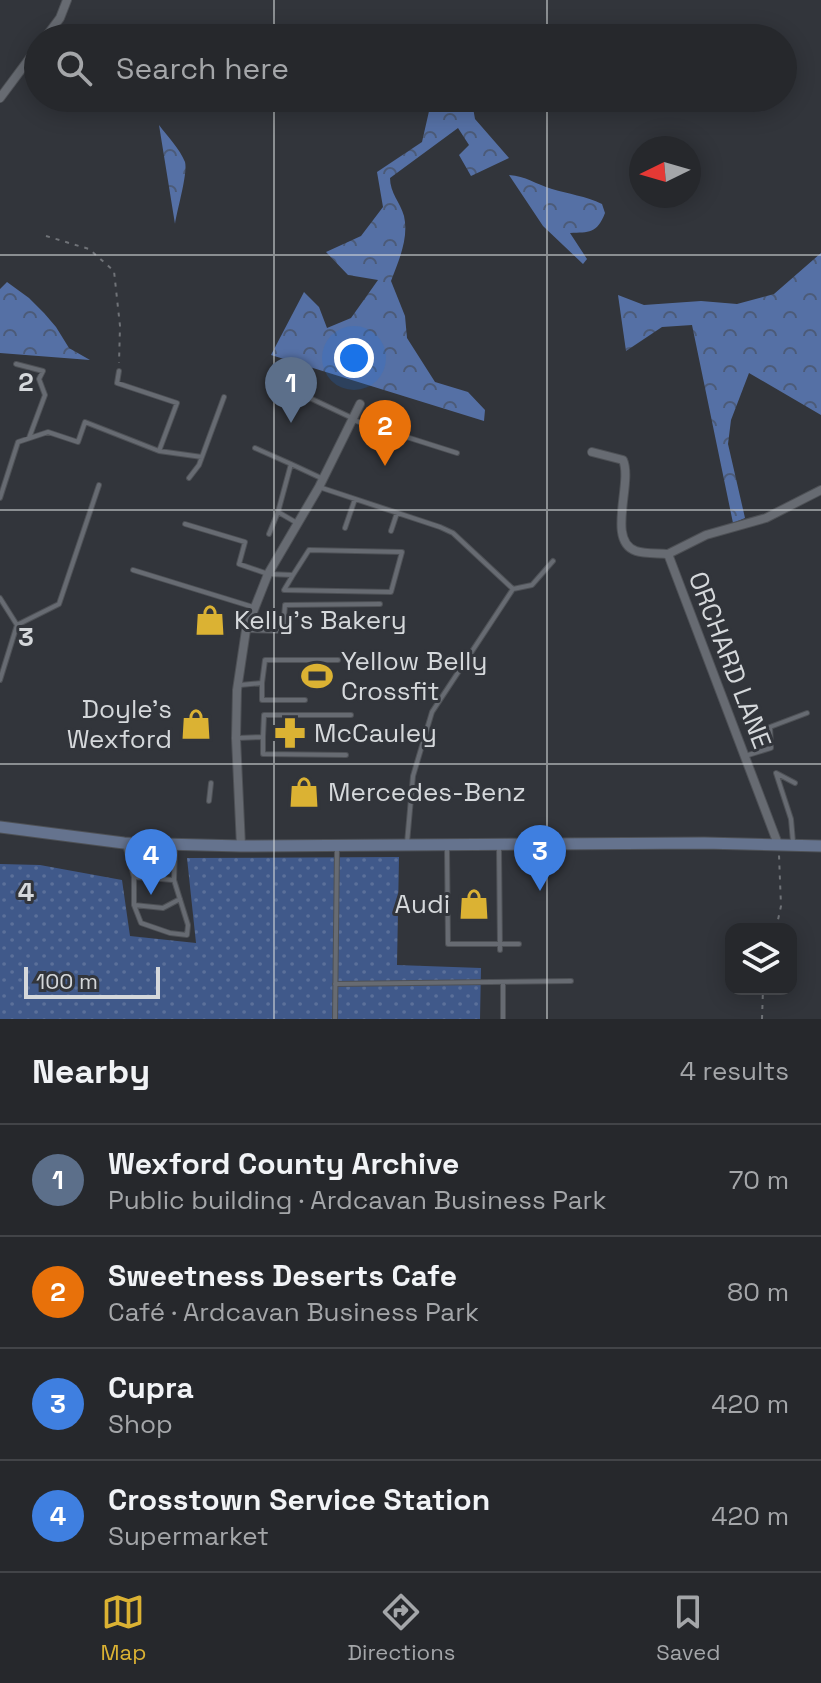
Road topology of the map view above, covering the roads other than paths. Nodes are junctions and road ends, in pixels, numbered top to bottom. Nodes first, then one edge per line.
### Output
1 (67, 0) edge
2 (56, 24) edge
3 (24, 66) edge
4 (0, 98) edge
5 (16, 364) dead end
6 (119, 371) road end
7 (278, 383) dead end
8 (224, 397) dead end
9 (360, 404) dead end
10 (353, 420) junction
11 (29, 438) junction
12 (255, 448) dead end
13 (159, 451) junction
14 (592, 452) dead end
15 (457, 453) dead end
16 (202, 457) junction
17 (291, 464) junction
18 (189, 478) dead end
19 (321, 483) junction
20 (99, 485) dead end
21 (821, 490) edge
22 (0, 498) edge
23 (355, 499) junction
24 (278, 512) junction
25 (397, 513) junction
26 (298, 523) junction
27 (185, 524) dead end
28 (345, 528) dead end
29 (391, 531) dead end
30 (269, 534) dead end
31 (668, 554) junction
32 (553, 561) dead end
33 (133, 570) dead end
34 (268, 574) junction
35 (293, 575) junction
36 (513, 589) junction
37 (0, 598) edge
38 (380, 604) dead end
39 (255, 608) junction
40 (17, 625) junction
41 (246, 630) junction
42 (338, 660) dead end
43 (0, 680) edge
44 (262, 683) junction
45 (238, 685) junction
46 (305, 700) dead end
47 (807, 713) dead end
48 (351, 715) dead end
49 (263, 737) junction
50 (236, 738) junction
51 (346, 755) dead end
52 (745, 756) junction
53 (211, 783) dead end
54 (795, 783) dead end
55 (209, 801) dead end
56 (0, 827) edge
57 (124, 843) junction
58 (175, 844) junction
59 (778, 844) junction
60 (407, 845) junction
61 (447, 845) junction
62 (499, 845) junction
63 (793, 845) junction
64 (241, 846) junction
65 (337, 846) junction
66 (821, 846) edge
67 (134, 877) junction
68 (174, 880) junction
69 (180, 899) junction
70 (134, 905) junction
71 (519, 944) dead end
72 (500, 947) junction
73 (571, 981) dead end
74 (503, 983) junction
75 (335, 984) junction
76 (335, 1019) edge
77 (503, 1019) edge

1 - 2 street
3 - 4 street
5 - 11 lane
6 - 13 lane
7 - 10 lane
8 - 16 lane
9 - 10 street
10 - 15 lane
10 - 19 street
11 - 13 lane
11 - 22 lane
12 - 17 lane
13 - 16 lane
14 - 31 street, ORCHARD LANE
16 - 18 lane
17 - 19 lane
17 - 24 lane
19 - 23 lane
19 - 26 street
20 - 40 lane
21 - 31 street
23 - 25 lane
23 - 28 lane
24 - 26 lane
24 - 30 lane
25 - 29 lane
25 - 36 lane
26 - 34 street
27 - 34 lane
31 - 52 street, ORCHARD LANE
32 - 36 lane
33 - 39 lane
34 - 35 lane
34 - 39 street
35 - 35 lane
36 - 60 lane
37 - 40 lane
38 - 41 lane
39 - 41 street
40 - 43 lane
41 - 45 street
42 - 44 lane
44 - 45 lane
44 - 46 lane
45 - 50 street
47 - 52 lane
48 - 49 lane
49 - 50 lane
49 - 51 lane
50 - 64 street
52 - 59 street, ORCHARD LANE
53 - 55 lane
54 - 63 lane
56 - 57 main road
57 - 58 main road
57 - 67 lane
58 - 64 main road
58 - 68 lane
59 - 62 main road
59 - 63 main road
60 - 61 main road
60 - 65 main road
61 - 62 main road
61 - 72 lane
62 - 72 lane
63 - 66 main road
64 - 65 main road
65 - 75 lane
67 - 68 lane
67 - 70 lane
68 - 69 lane
69 - 70 lane
69 - 70 lane
71 - 72 lane
73 - 74 lane
74 - 75 lane
74 - 77 lane
75 - 76 lane

